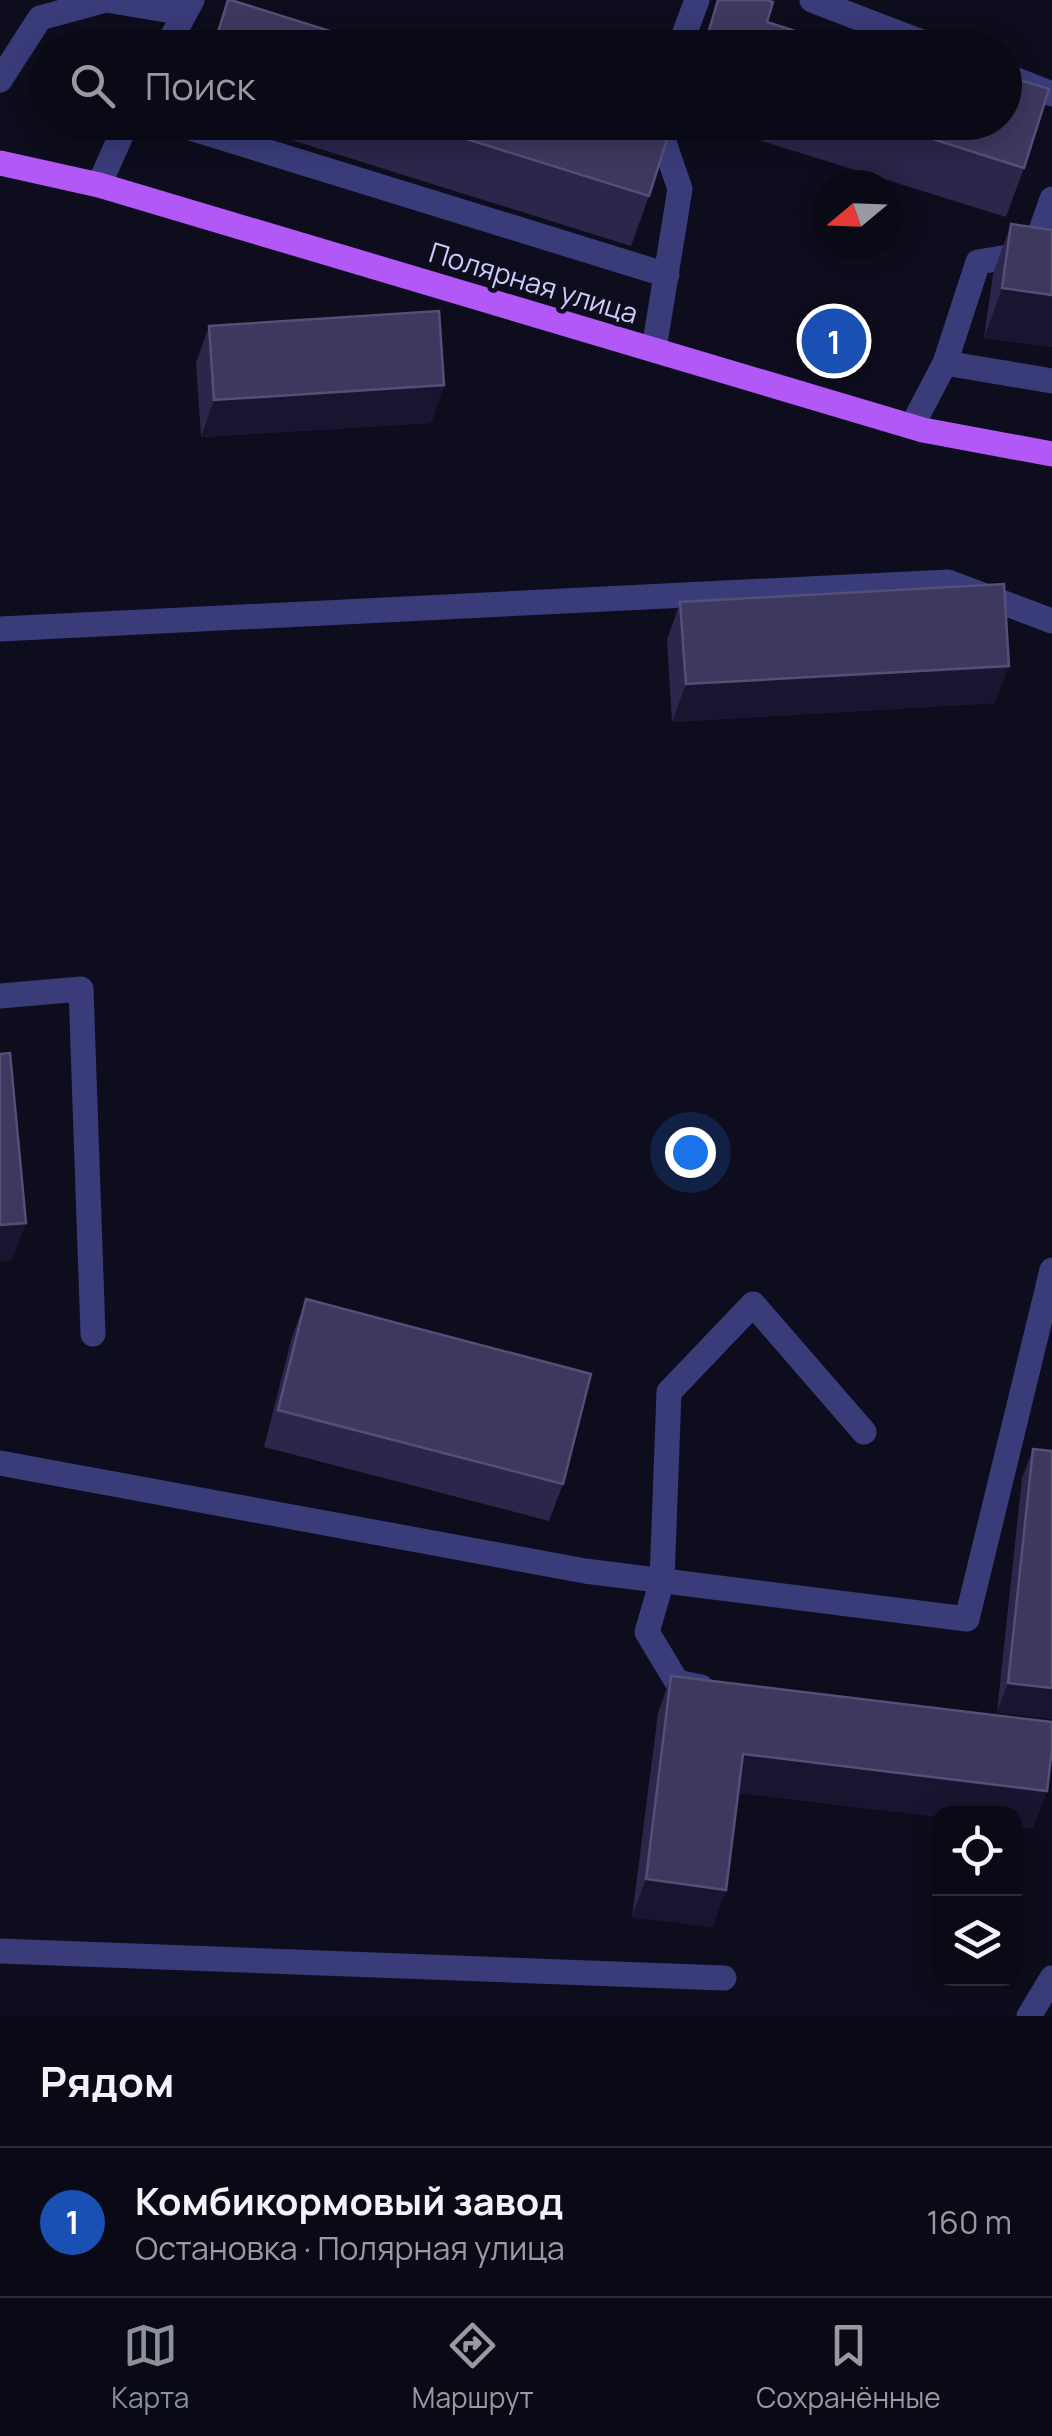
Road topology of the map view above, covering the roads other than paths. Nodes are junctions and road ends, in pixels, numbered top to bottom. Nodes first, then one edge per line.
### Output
1 (697, 0) edge
2 (812, 0) edge
3 (188, 7) edge
4 (32, 30) edge
5 (176, 30) edge
6 (686, 30) edge
7 (891, 30) edge
8 (30, 34) edge
9 (0, 80) edge
10 (1022, 82) edge
11 (1052, 94) edge
12 (119, 140) edge
13 (228, 140) edge
14 (664, 140) edge
15 (0, 163) edge
16 (100, 185) junction
17 (1052, 199) edge
18 (1043, 255) edge
19 (666, 275) junction
20 (654, 349) junction
21 (944, 363) junction
22 (1052, 381) edge
23 (912, 426) junction
24 (1052, 454) edge
25 (1052, 621) edge
26 (0, 629) edge
27 (0, 996) edge
28 (1052, 1270) edge
29 (92, 1334) dead end
30 (864, 1432) dead end
31 (0, 1464) edge
32 (662, 1581) junction
33 (735, 1694) edge
34 (0, 1951) edge
35 (724, 1978) dead end
36 (1052, 1978) edge
37 (1029, 2016) edge

1 - 6 lane
2 - 7 lane
3 - 4 lane
3 - 5 lane
8 - 9 lane
10 - 11 lane
12 - 16 lane
13 - 19 lane
14 - 19 lane
15 - 16 main road, Полярная улица
16 - 20 main road, Полярная улица
17 - 18 lane
18 - 21 lane
19 - 20 lane
20 - 23 main road, Полярная улица
21 - 22 lane
21 - 23 lane
23 - 24 main road, Полярная улица
25 - 26 lane
27 - 29 lane
28 - 32 lane
30 - 32 lane
31 - 32 lane
32 - 33 lane
34 - 35 lane
36 - 37 lane

